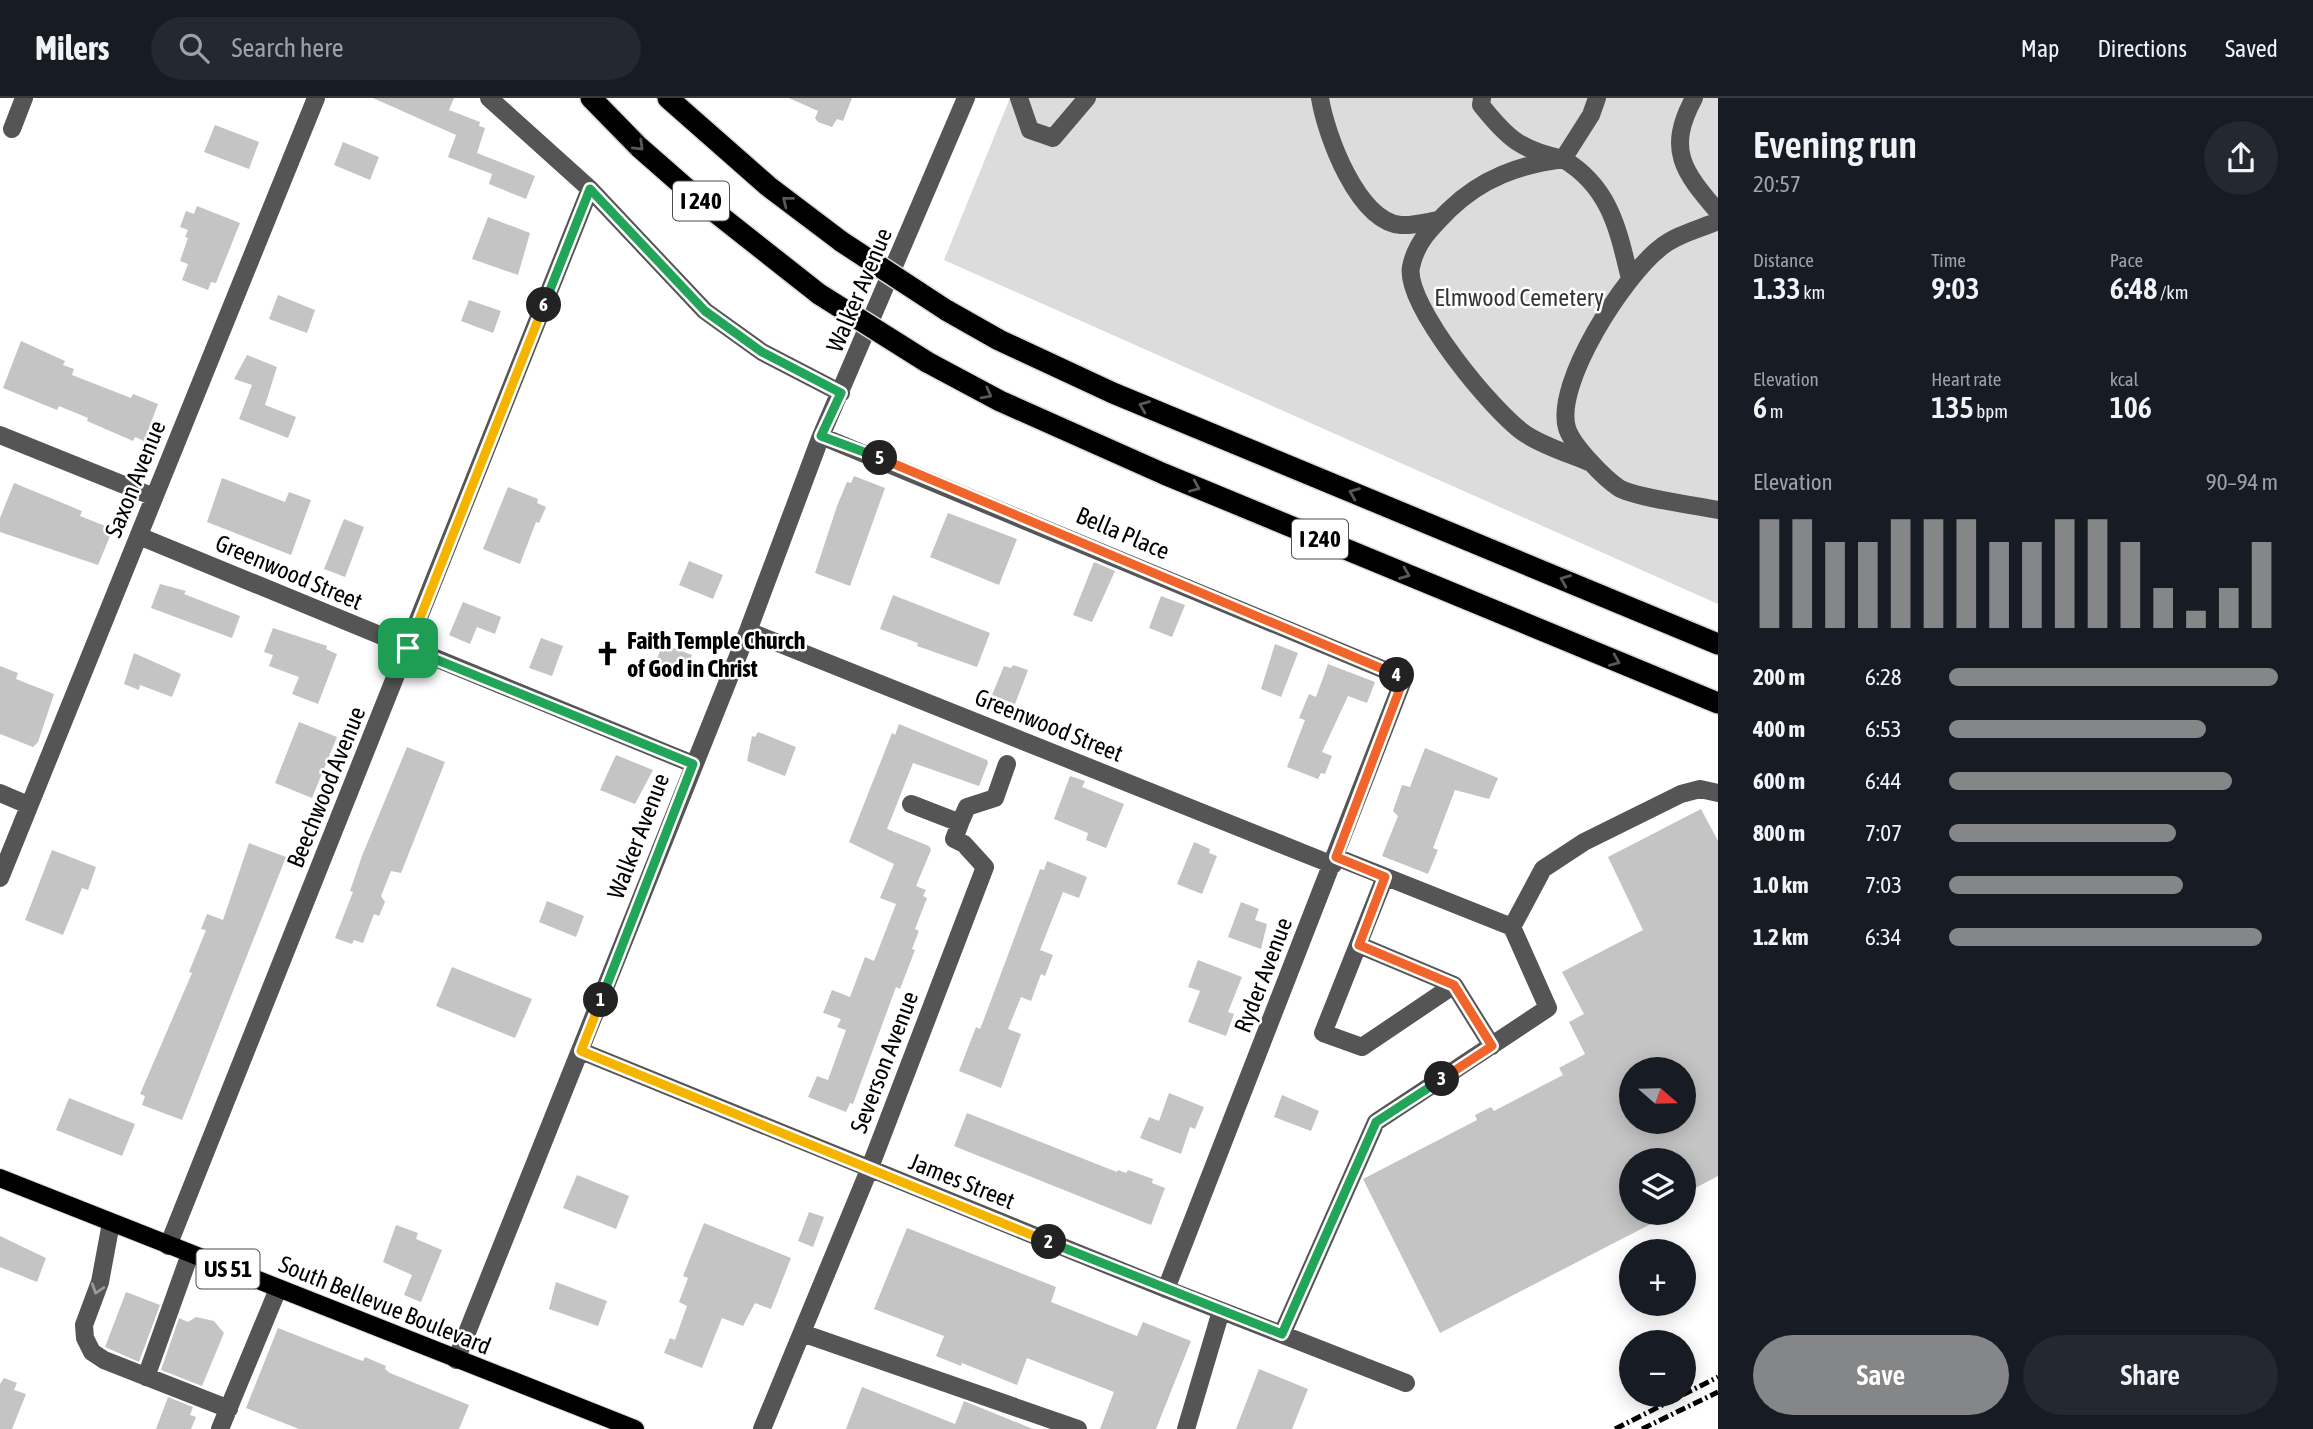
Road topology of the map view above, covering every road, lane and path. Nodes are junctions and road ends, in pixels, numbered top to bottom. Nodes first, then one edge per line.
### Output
1 (24, 98) edge
2 (316, 98) edge
3 (489, 98) edge
4 (591, 98) edge
5 (668, 98) edge
6 (966, 98) edge
7 (1019, 98) edge
8 (1087, 98) edge
9 (1320, 98) edge
10 (1482, 98) edge
11 (1597, 98) edge
12 (1694, 98) edge
13 (12, 129) dead end
14 (1563, 159) junction
15 (590, 189) junction
16 (1718, 212) edge
17 (1439, 220) junction
18 (1718, 220) edge
19 (1630, 279) junction
20 (841, 393) junction
21 (0, 435) edge
22 (821, 436) junction
23 (1591, 463) junction
24 (154, 497) junction
25 (1716, 506) edge
26 (139, 536) junction
27 (748, 631) junction
28 (1718, 644) edge
29 (408, 648) junction
30 (1404, 678) joint
31 (1718, 704) edge
32 (693, 764) junction
33 (1007, 764) dead end
34 (0, 793) edge
35 (1718, 793) edge
36 (911, 804) dead end
37 (28, 805) junction
38 (960, 823) junction
39 (1334, 861) junction
40 (1385, 877) junction
41 (0, 878) edge
42 (1512, 927) junction
43 (1359, 945) junction
44 (1454, 985) junction
45 (1492, 1046) junction
46 (581, 1051) junction
47 (869, 1170) junction
48 (0, 1178) edge
49 (111, 1223) junction
50 (168, 1246) junction
51 (190, 1254) junction
52 (278, 1289) junction
53 (1166, 1289) junction
54 (1221, 1311) junction
55 (802, 1333) junction
56 (1282, 1334) junction
57 (456, 1360) junction
58 (146, 1377) junction
59 (1406, 1382) dead end
60 (229, 1409) junction
61 (220, 1429) edge
62 (635, 1429) edge
63 (762, 1429) edge
64 (1078, 1429) edge
65 (1186, 1429) edge

1 - 13 street
2 - 24 street, Saxon Avenue
3 - 15 street
4 -> 31 highway, I 240, bridge
28 -> 5 highway, I 240, bridge
6 - 20 street, Walker Avenue
7 - 8 street
9 - 17 street
10 - 14 street
11 - 14 street
12 - 16 street
14 - 17 street
14 - 19 street
15 - 20 street
15 - 29 street, Beechwood Avenue
17 - 23 street
18 - 19 street
19 - 23 street
20 - 22 street, Walker Avenue
21 - 24 street
22 - 27 street, Walker Avenue
22 - 30 street, Bella Place
23 - 25 street
24 - 26 street, Saxon Avenue
26 - 29 street, Greenwood Street
26 - 37 street, Saxon Avenue
27 - 32 street, Walker Avenue
27 - 39 street, Greenwood Street
29 - 32 street, Greenwood Street
29 - 50 street, Beechwood Avenue
30 - 39 street, Ryder Avenue
32 - 46 street, Walker Avenue
33 - 38 street
34 - 37 street
35 - 42 street
36 - 38 street
37 - 41 street, Saxon Avenue
38 - 47 street, Severson Avenue
39 - 40 street, Greenwood Street
39 - 53 street, Ryder Avenue
40 - 42 street, Greenwood Street
40 - 43 street
42 - 45 street
43 - 44 street
43 - 44 street
44 - 45 street
45 - 56 street
46 - 47 street, James Street
46 - 57 street, Walker Avenue
47 - 53 street, James Street
47 - 55 street, Severson Avenue
48 - 49 main road, South Bellevue Boulevard / US 51
49 - 50 main road, South Bellevue Boulevard / US 51
49 -> 58 street
50 - 51 main road, South Bellevue Boulevard / US 51
51 - 52 main road, South Bellevue Boulevard / US 51
51 - 58 street
52 - 57 main road, South Bellevue Boulevard / US 51
52 - 60 street
53 - 54 street, James Street
54 - 56 street, James Street
54 - 65 street
55 - 63 street, Severson Avenue
55 - 64 street
56 - 59 street, James Street
57 - 62 main road, South Bellevue Boulevard / US 51
58 - 60 street
60 - 61 street

